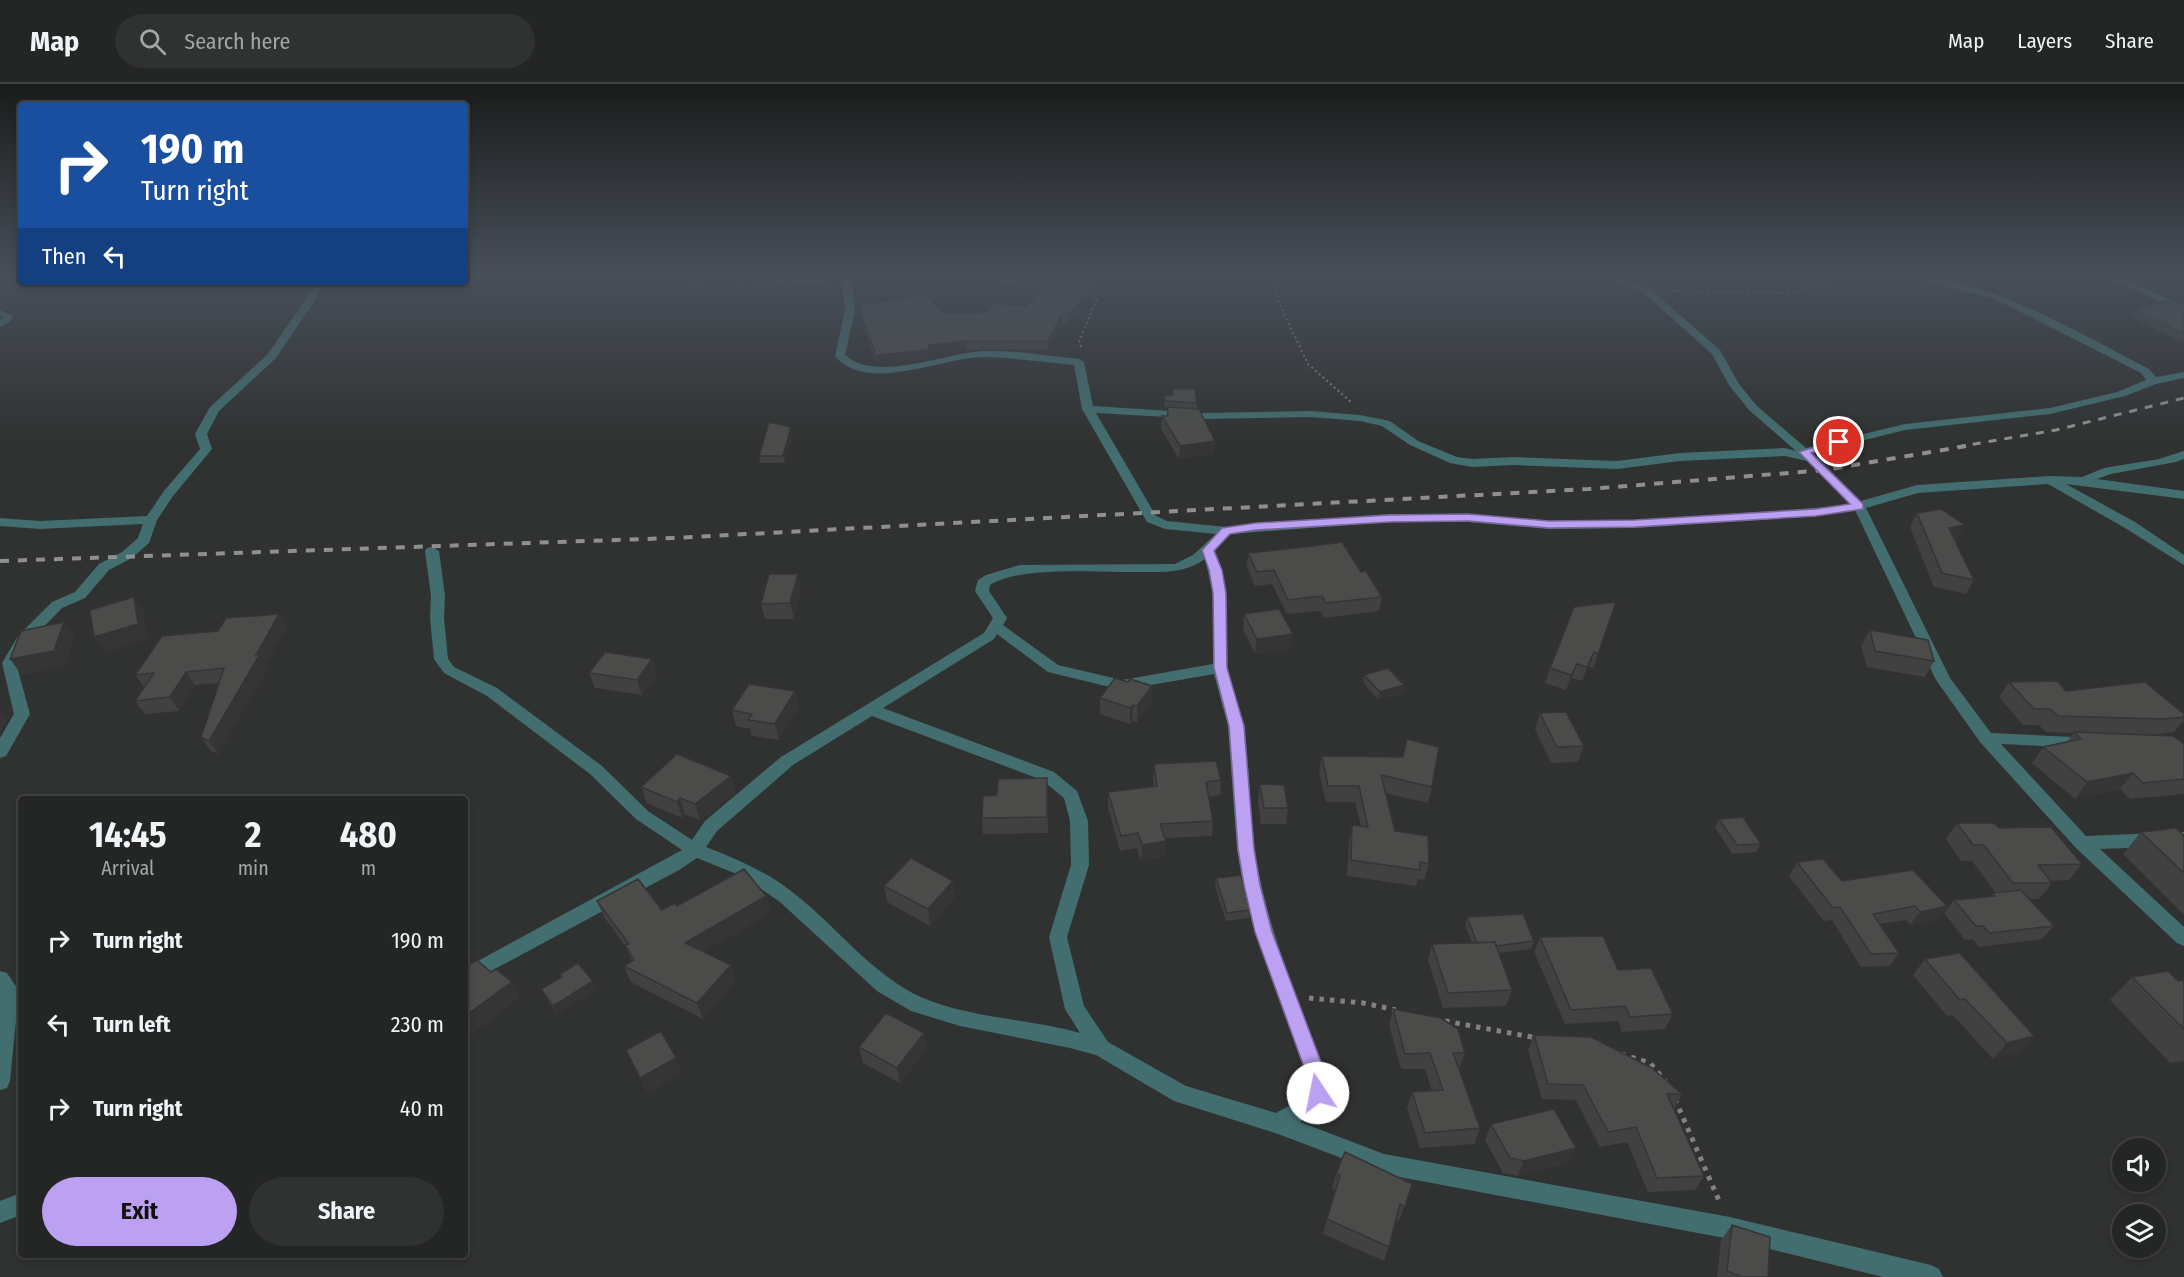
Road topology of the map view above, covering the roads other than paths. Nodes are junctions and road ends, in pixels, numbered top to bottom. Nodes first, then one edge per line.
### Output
1 (288, 332) edge
2 (845, 332) edge
3 (1693, 332) edge
4 (2069, 332) edge
5 (2184, 375) edge
6 (2153, 381) junction
7 (1088, 409) junction
8 (1807, 455) junction
9 (2184, 455) edge
10 (2050, 480) junction
11 (2084, 481) junction
12 (2184, 495) edge
13 (1859, 506) junction
14 (151, 520) junction
15 (0, 522) edge
16 (1226, 531) junction
17 (1208, 550) junction
18 (432, 551) dead end
19 (2184, 561) edge
20 (996, 627) junction
21 (1220, 668) junction
22 (872, 710) junction
23 (1986, 738) junction
24 (2108, 743) edge
25 (0, 752) edge
26 (2184, 839) edge
27 (2082, 843) junction
28 (695, 850) junction
29 (2184, 938) edge
30 (468, 975) edge
31 (0, 980) edge
32 (1101, 1048) junction
33 (0, 1082) edge
34 (1278, 1124) junction
35 (18, 1205) edge
36 (0, 1212) edge
37 (1931, 1277) edge

1 - 14 street
2 - 7 street
3 - 8 street
4 - 6 street
5 - 6 street
6 - 8 street
7 - 8 street
7 - 16 street
8 - 13 street
9 - 11 street
10 - 11 street
10 - 13 street
10 - 19 street
11 - 12 street
13 - 16 street
13 - 23 street
14 - 15 street
14 - 25 street
16 - 17 street
17 - 20 street
17 - 21 street
18 - 28 street
20 - 21 street
20 - 22 street
21 - 34 street
22 - 28 street
22 - 32 street
23 - 24 street
23 - 27 street
26 - 27 street
27 - 29 street
28 - 30 street
28 - 32 street
31 - 33 street
32 - 34 street
34 - 37 street
35 - 36 street

